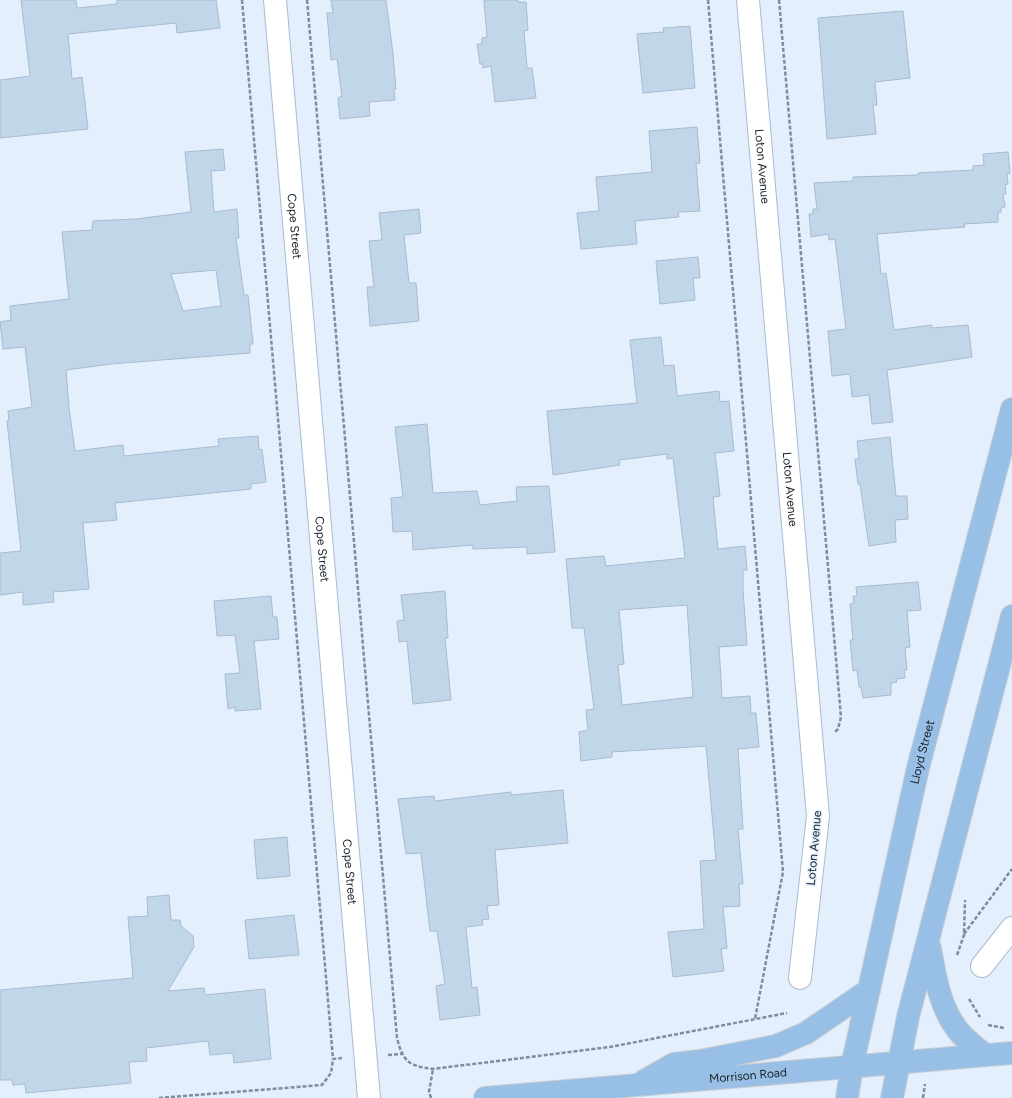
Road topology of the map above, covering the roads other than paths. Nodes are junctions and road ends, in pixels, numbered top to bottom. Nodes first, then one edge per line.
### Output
1 (275, 0) edge
2 (748, 0) edge
3 (1012, 409) edge
4 (1012, 616) edge
5 (1012, 928) edge
6 (929, 941) junction
7 (982, 966) dead end
8 (800, 978) dead end
9 (869, 990) junction
10 (1012, 1053) edge
11 (985, 1056) junction
12 (898, 1064) junction
13 (852, 1066) junction
14 (638, 1085) junction
15 (369, 1098) edge
16 (485, 1098) edge
17 (847, 1098) edge
18 (892, 1098) edge

1 - 15 street, Cope Street
2 - 8 street, Loton Avenue
3 - 9 main road, Lloyd Street
4 - 6 main road
5 - 7 street
6 - 11 main road
6 - 12 main road
9 - 13 main road, Lloyd Street
9 - 14 main road
10 - 11 main road, Morrison Road
11 - 12 main road, Morrison Road
12 - 13 main road, Morrison Road
12 - 18 main road
13 - 14 main road, Morrison Road
13 - 17 main road, Lloyd Street
14 - 16 main road, Morrison Road

